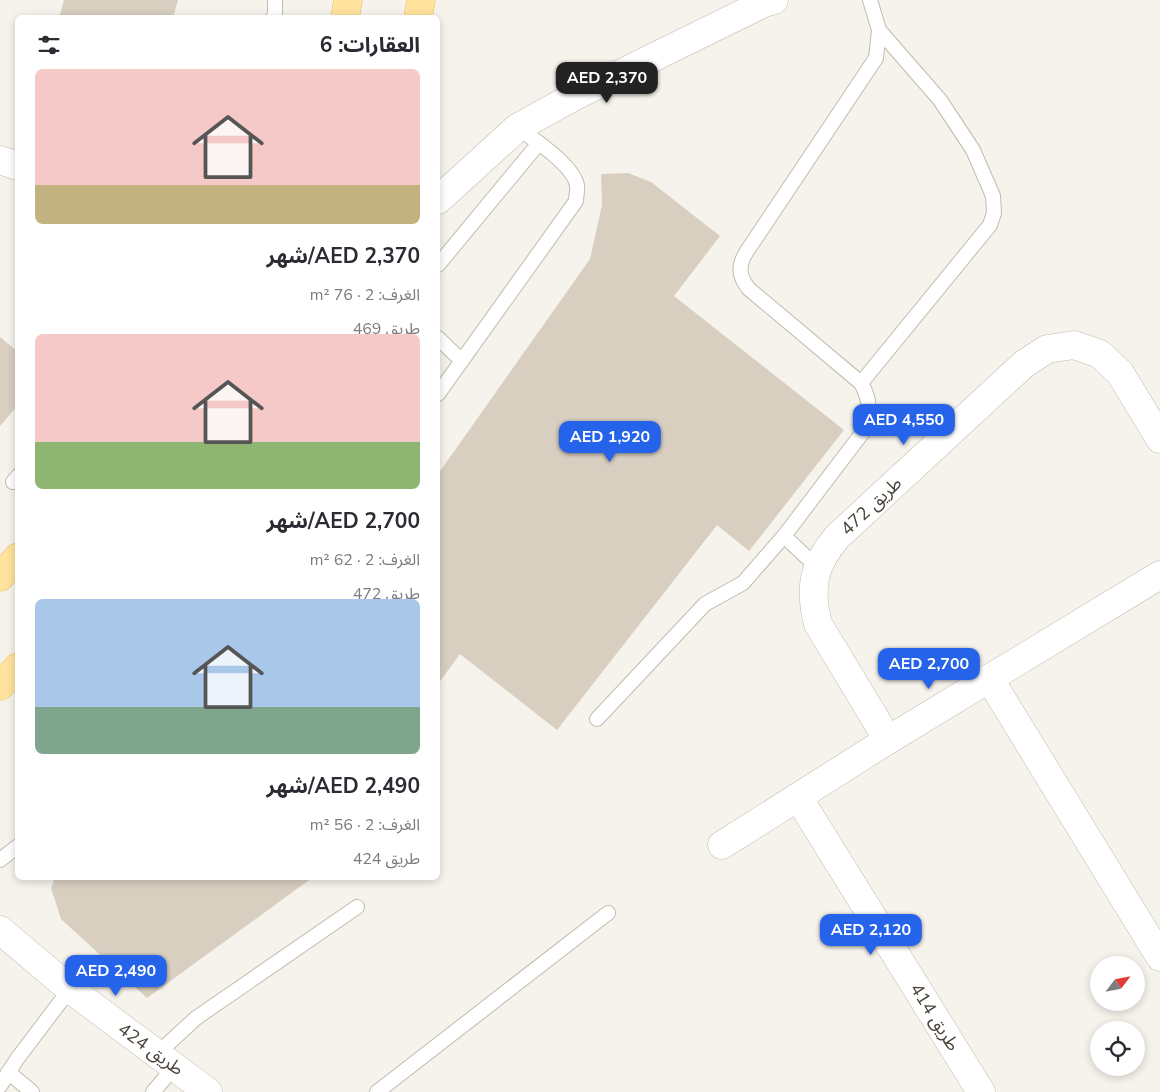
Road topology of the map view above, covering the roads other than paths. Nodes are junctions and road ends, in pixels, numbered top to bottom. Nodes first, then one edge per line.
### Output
1 (275, 0) edge
2 (348, 0) edge
3 (421, 0) edge
4 (870, 0) edge
5 (767, 1) edge
6 (272, 15) edge
7 (346, 15) edge
8 (418, 15) edge
9 (880, 30) junction
10 (528, 135) junction
11 (0, 160) edge
12 (15, 165) edge
13 (440, 199) edge
14 (440, 262) edge
15 (440, 340) edge
16 (462, 361) junction
17 (861, 383) junction
18 (440, 391) edge
19 (1160, 439) edge
20 (784, 536) junction
21 (15, 560) edge
22 (817, 567) junction
23 (1160, 575) edge
24 (0, 577) edge
25 (15, 670) edge
26 (989, 678) junction
27 (0, 686) edge
28 (597, 719) dead end
29 (888, 740) junction
30 (798, 797) junction
31 (722, 845) dead end
32 (15, 848) edge
33 (0, 860) edge
34 (357, 907) dead end
35 (608, 913) dead end
36 (0, 930) edge
37 (1160, 957) edge
38 (70, 989) junction
39 (166, 1060) junction
40 (8, 1072) junction
41 (0, 1086) edge
42 (974, 1089) edge
43 (32, 1092) edge
44 (153, 1092) edge
45 (208, 1092) edge
46 (377, 1092) edge

1 - 6 lane
2 - 7 main road
3 - 8 main road
4 - 9 lane
5 - 10 street
9 - 17 lane
9 - 17 lane
10 - 13 street
10 - 14 lane
10 - 16 lane
11 - 12 street
15 - 16 lane
16 - 18 lane
17 - 20 lane
19 - 22 street, طريق 472
20 - 22 lane
20 - 28 lane
21 - 24 main road
22 - 29 street, طريق 472
23 - 26 street
25 - 27 main road
26 - 29 street
26 - 37 street
29 - 30 street
30 - 31 street
30 - 42 street, طريق 414
32 - 33 lane
34 - 39 lane
35 - 46 lane
36 - 38 street, طريق 424
38 - 39 street, طريق 424
38 - 40 lane
39 - 44 lane
39 - 45 street, طريق 424
40 - 41 lane
40 - 43 lane

